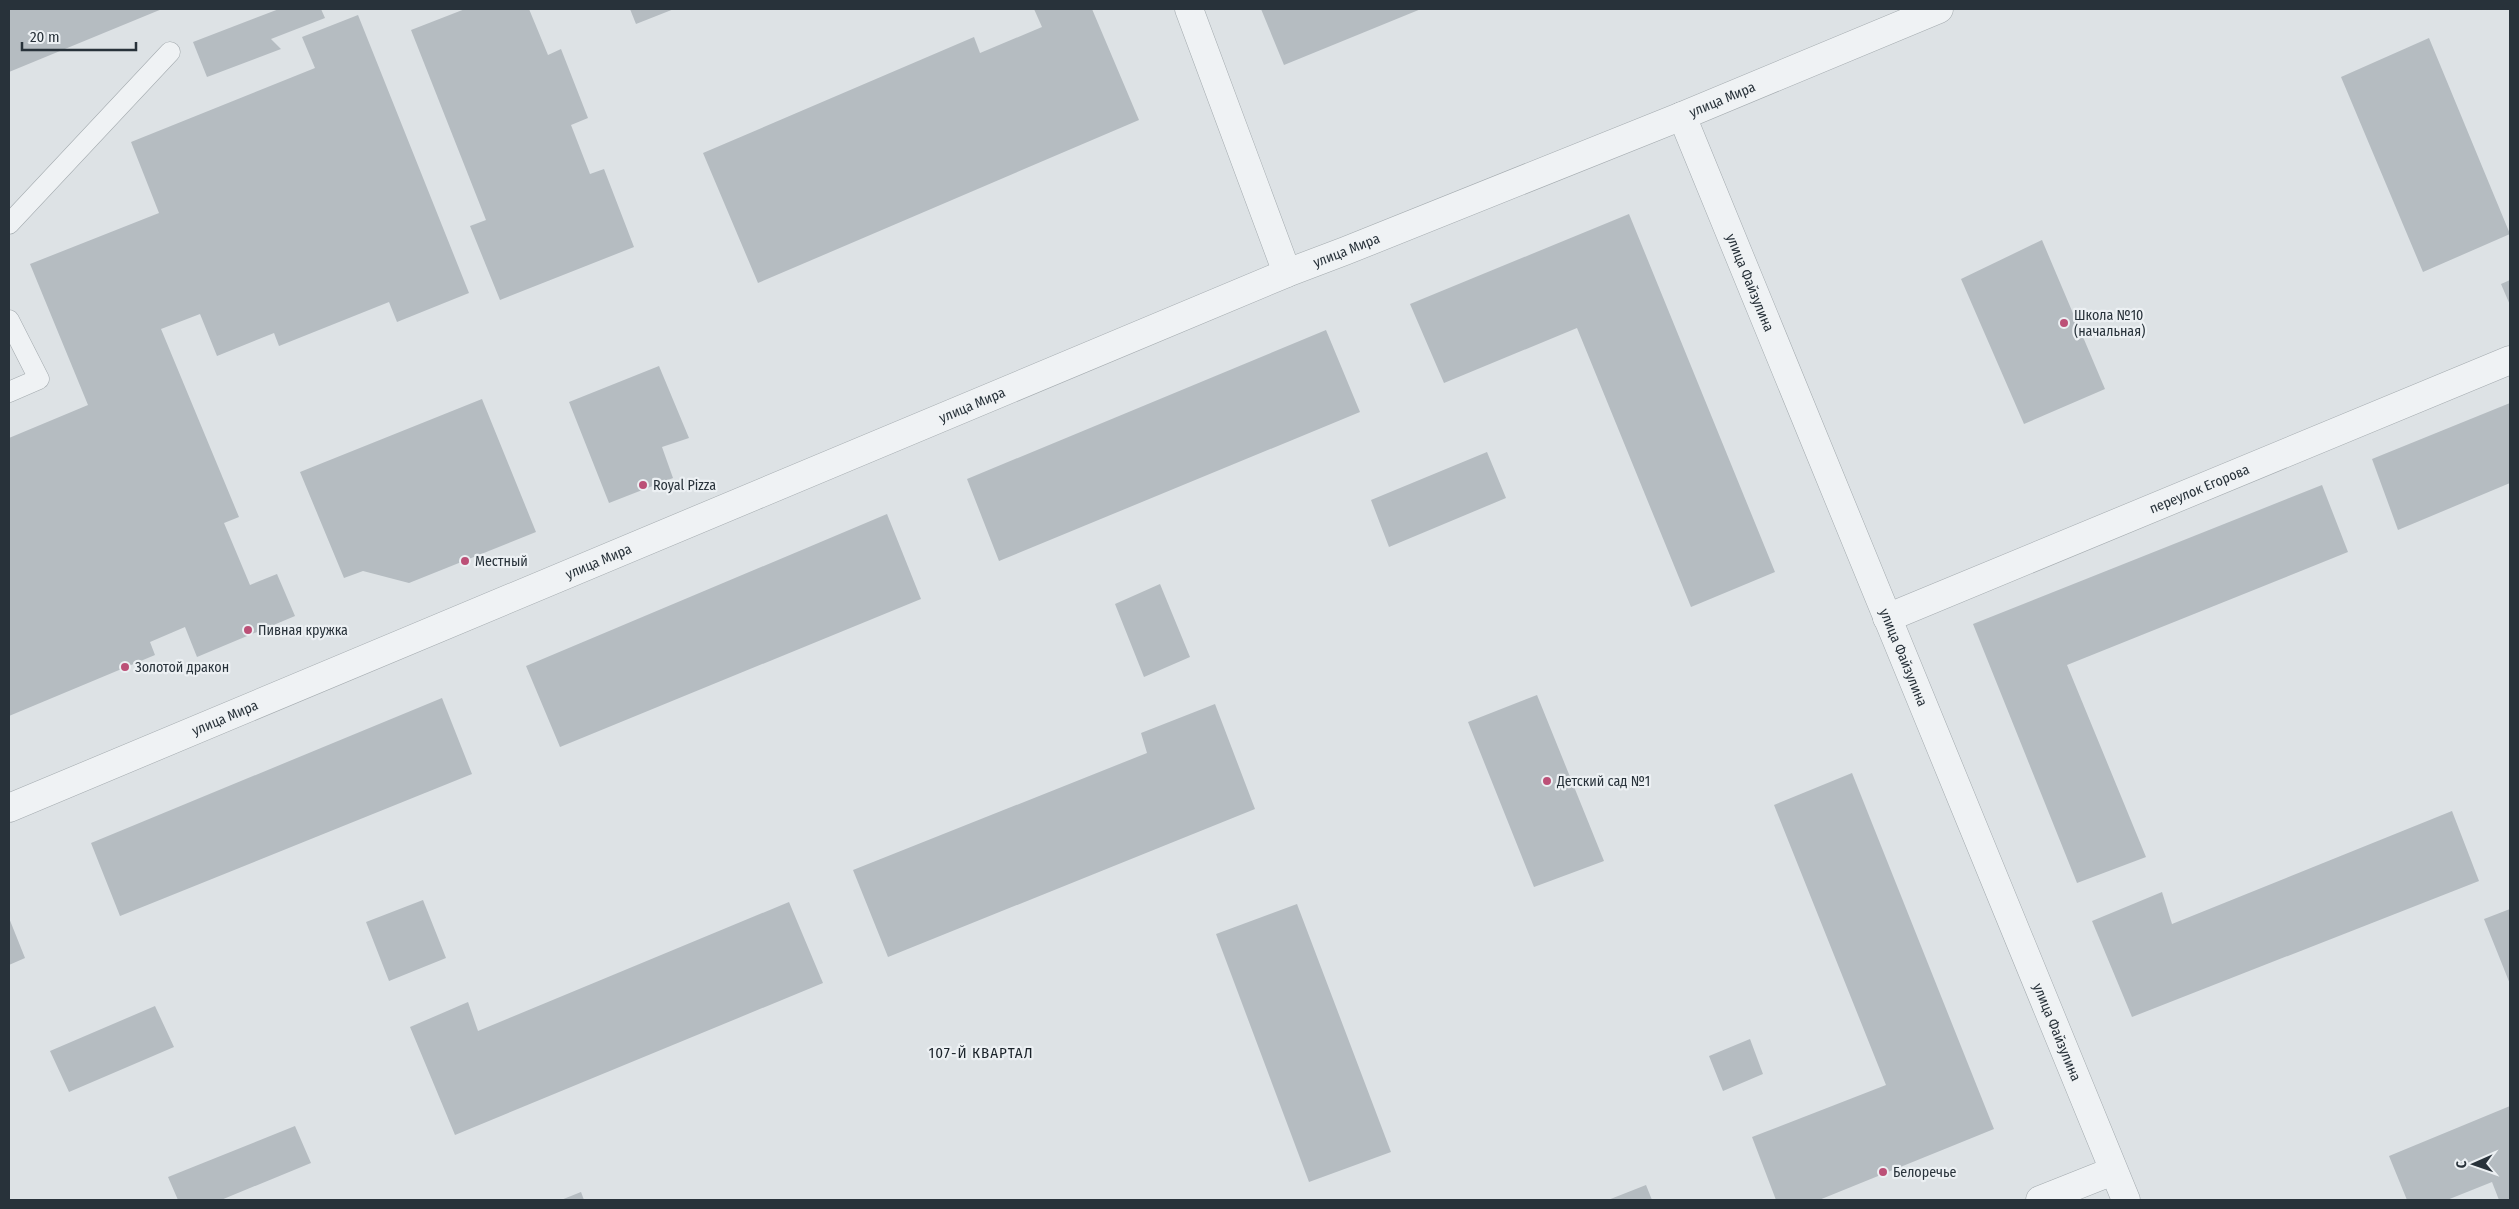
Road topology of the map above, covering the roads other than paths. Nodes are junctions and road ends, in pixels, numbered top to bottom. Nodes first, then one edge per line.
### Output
1 (1189, 9) edge
2 (1939, 9) edge
3 (170, 52) dead end
4 (1682, 116) junction
5 (9, 224) edge
6 (1286, 273) junction
7 (9, 320) edge
8 (2510, 360) edge
9 (9, 392) edge
10 (1887, 618) junction
11 (9, 808) edge
12 (2114, 1170) junction
13 (2040, 1200) edge
14 (2126, 1200) edge

1 - 6 street
2 - 4 street, улица Мира
3 - 5 lane
4 - 6 street, улица Мира
4 - 10 street, улица Файзулина
6 - 11 street, улица Мира
7 - 9 lane
8 - 10 street, переулок Егорова
10 - 12 street, улица Файзулина
12 - 13 street
12 - 14 street, улица Файзулина

